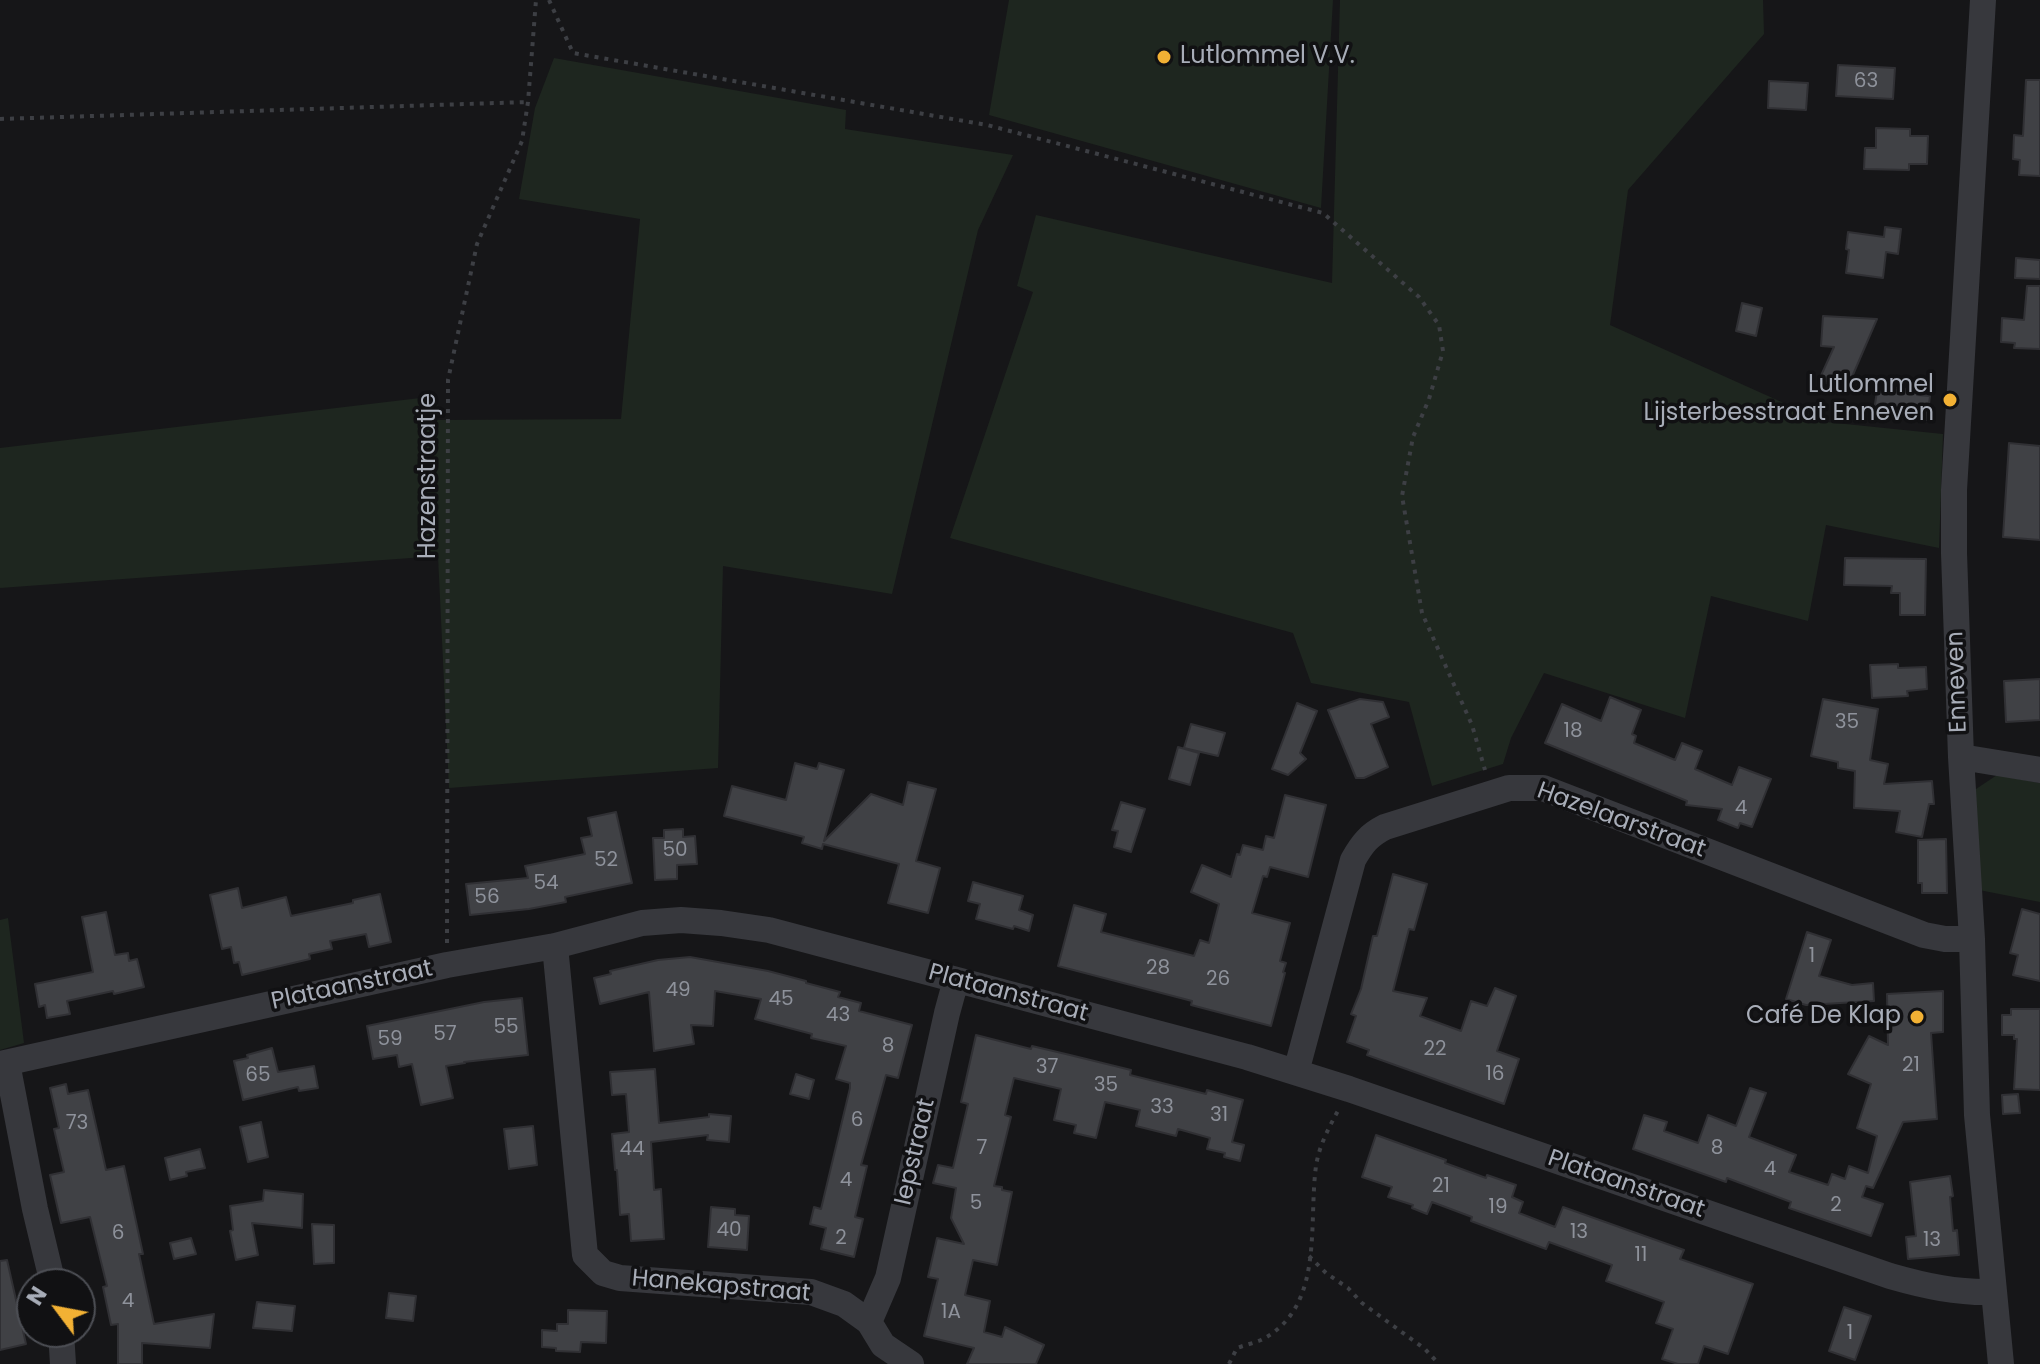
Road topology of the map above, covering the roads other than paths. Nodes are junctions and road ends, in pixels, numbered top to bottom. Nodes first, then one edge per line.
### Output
1 (1983, 0) edge
2 (1961, 757) junction
3 (2040, 770) edge
4 (1972, 939) junction
5 (555, 946) junction
6 (956, 980) junction
7 (4, 1063) edge
8 (1296, 1072) junction
9 (49, 1268) edge
10 (1993, 1292) junction
11 (869, 1322) junction
12 (911, 1364) edge
13 (2001, 1364) edge

1 - 2 street, Enneven
2 - 3 street
2 - 4 street, Enneven
4 - 8 street, Hazelaarstraat
4 - 10 street, Enneven
5 - 6 street, Plataanstraat
5 - 7 street, Plataanstraat
5 - 11 street, Hanekapstraat
6 - 8 street, Plataanstraat
6 - 11 street, Iepstraat
7 - 9 street
8 - 10 street, Plataanstraat
10 - 13 street, Enneven
11 - 12 street, Hanekapstraat

